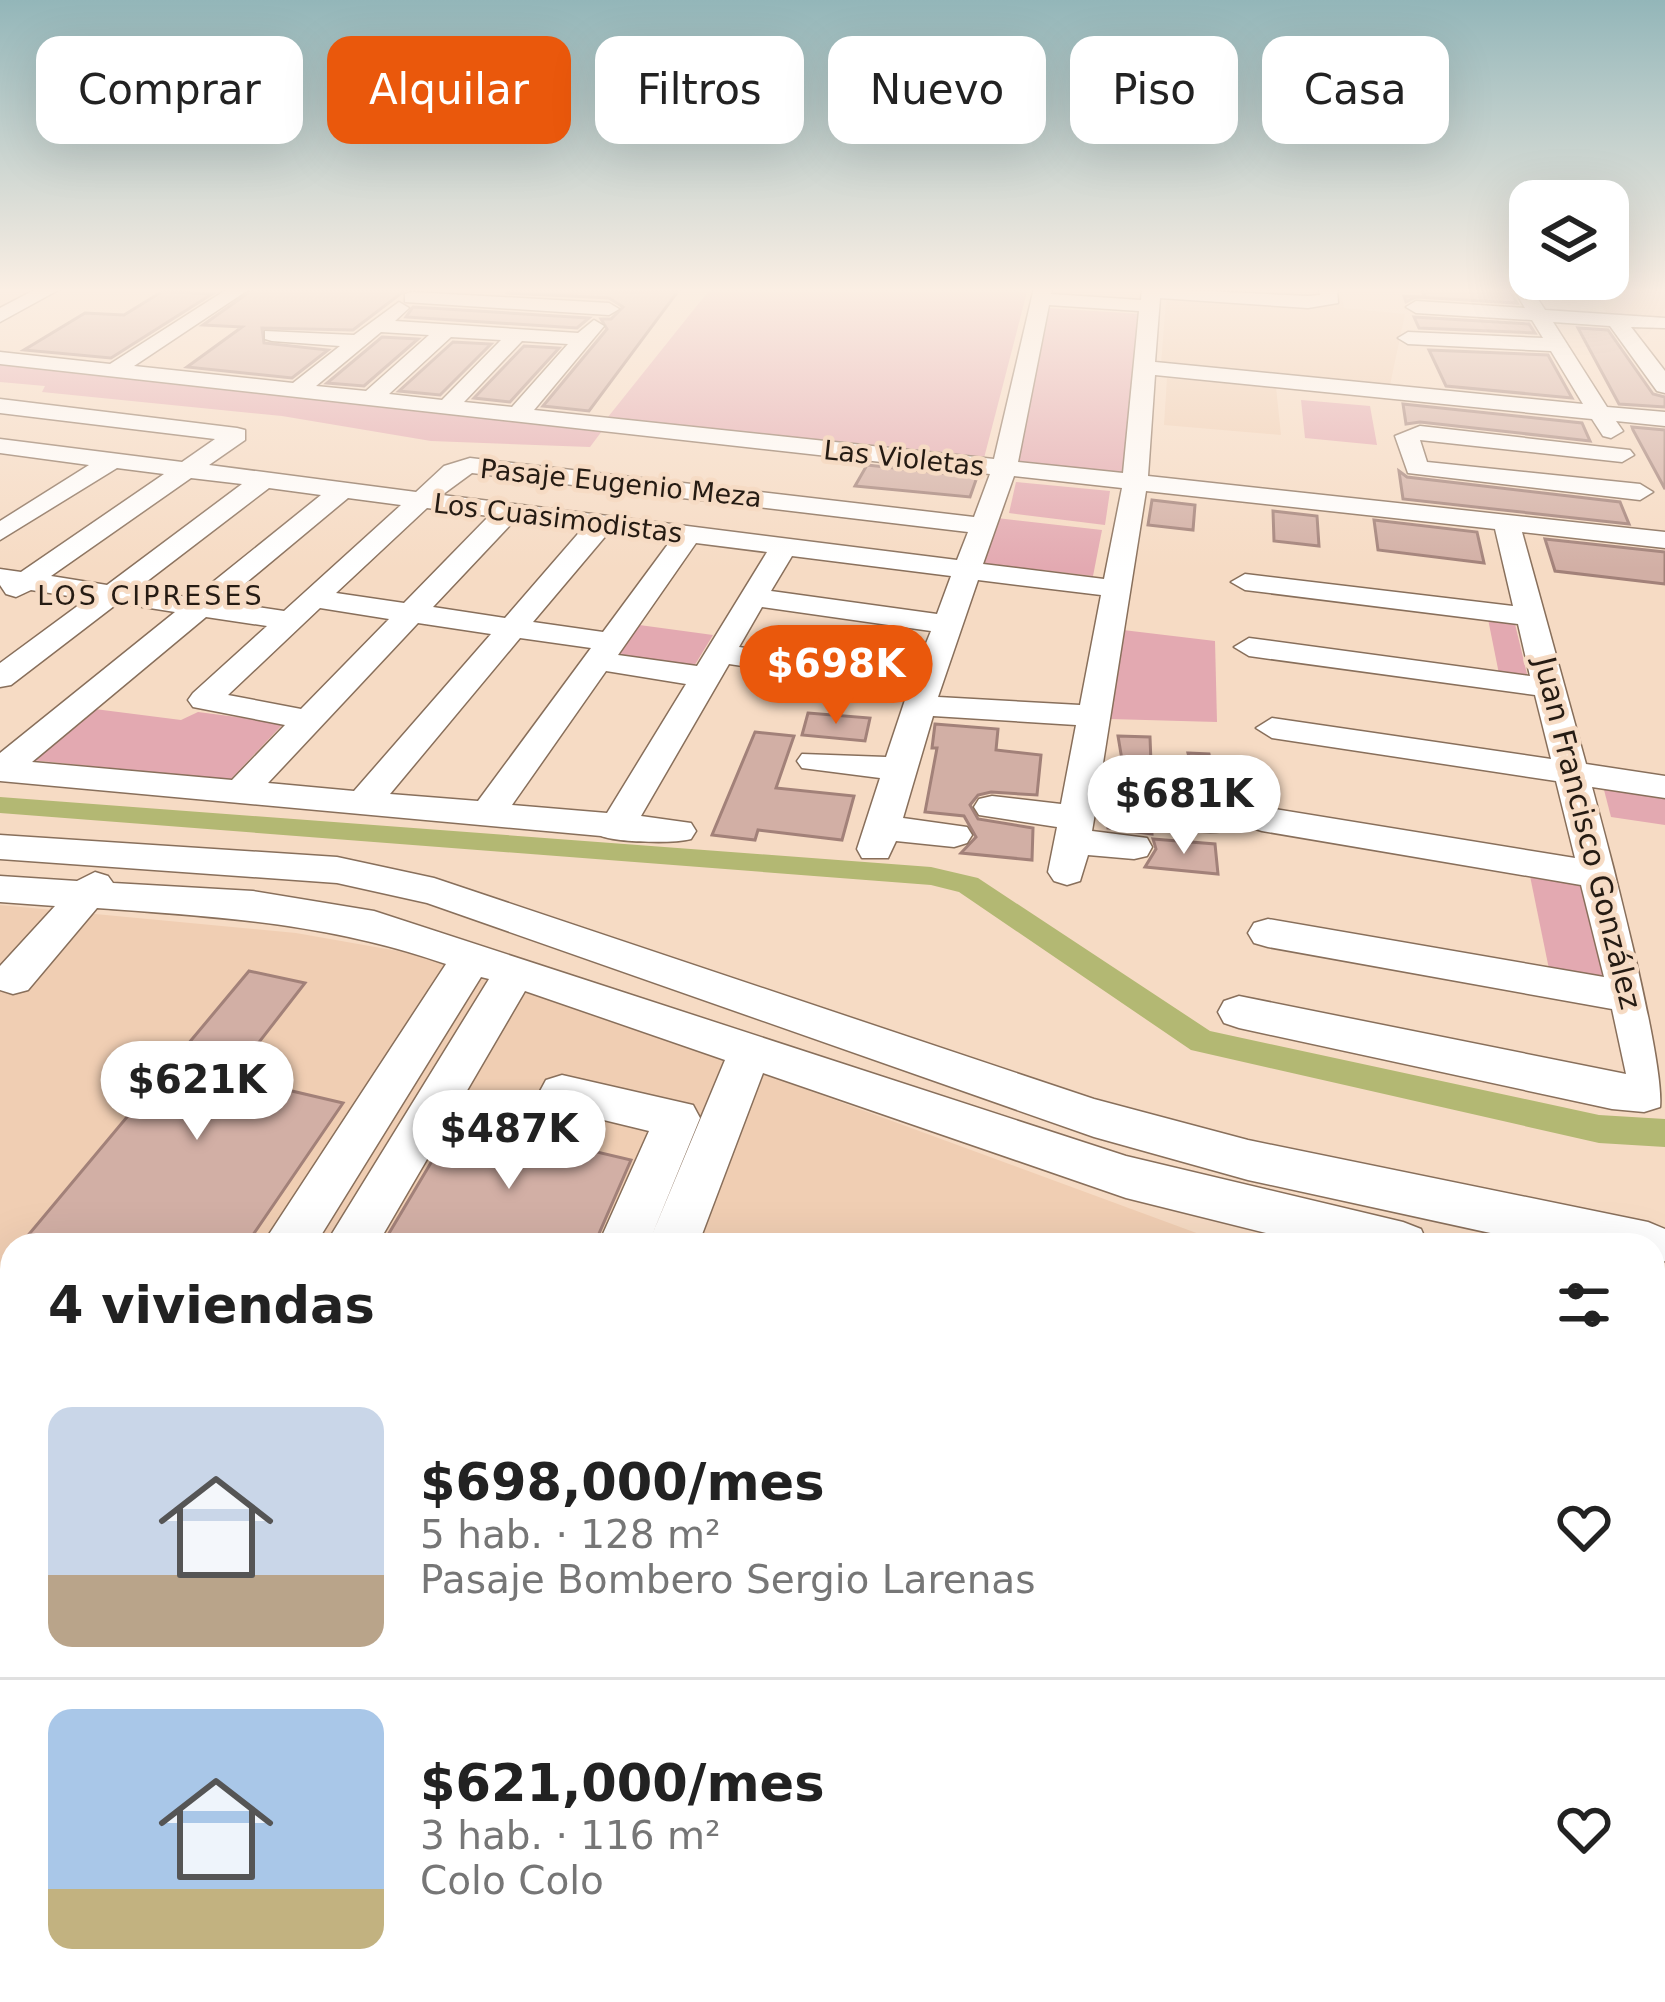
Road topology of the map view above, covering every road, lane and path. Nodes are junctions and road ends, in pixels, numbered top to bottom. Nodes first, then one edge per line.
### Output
1 (213, 381) edge
2 (309, 381) edge
3 (390, 381) edge
4 (472, 381) edge
5 (547, 381) edge
6 (1023, 381) edge
7 (1146, 381) edge
8 (1286, 381) edge
9 (1589, 381) edge
10 (297, 391) junction
11 (369, 400) junction
12 (0, 406) edge
13 (445, 409) junction
14 (1602, 412) junction
15 (517, 416) junction
16 (1665, 419) edge
17 (0, 446) edge
18 (37, 451) junction
19 (1622, 455) junction
20 (112, 460) junction
21 (1004, 469) junction
22 (188, 470) junction
23 (0, 473) edge
24 (264, 480) junction
25 (610, 481) junction
26 (1135, 483) junction
27 (1647, 488) edge
28 (343, 490) junction
29 (423, 500) junction
30 (509, 512) junction
31 (589, 522) junction
32 (1506, 522) junction
33 (982, 526) junction
34 (0, 532) edge
35 (689, 534) junction
36 (1664, 540) edge
37 (784, 546) junction
38 (966, 570) junction
39 (13, 579) edge
40 (1245, 582) dead end
41 (1117, 589) junction
42 (112, 594) junction
43 (753, 597) junction
44 (0, 599) edge
45 (315, 599) junction
46 (200, 607) junction
47 (412, 613) junction
48 (1532, 617) junction
49 (291, 621) junction
50 (947, 624) junction
51 (513, 628) junction
52 (1249, 647) dead end
53 (604, 651) junction
54 (712, 665) junction
55 (0, 678) edge
56 (1551, 688) junction
57 (922, 694) junction
58 (1093, 716) junction
59 (309, 720) junction
60 (1272, 728) dead end
61 (814, 761) dead end
62 (899, 769) junction
63 (0, 770) edge
64 (1084, 772) junction
65 (1574, 773) junction
66 (1665, 787) edge
67 (242, 791) junction
68 (364, 802) junction
69 (992, 807) dead end
70 (488, 813) junction
71 (1262, 819) dead end
72 (1220, 821) dead end
73 (616, 829) junction
74 (678, 831) dead end
75 (954, 835) dead end
76 (1072, 844) junction
77 (0, 847) edge
78 (1134, 847) dead end
79 (171, 857) junction
80 (1600, 875) junction
81 (0, 890) edge
82 (82, 895) junction
83 (1268, 933) dead end
84 (494, 965) junction
85 (13, 979) dead end
86 (1630, 997) junction
87 (757, 1002) junction
88 (1239, 1012) dead end
89 (804, 1018) junction
90 (752, 1052) junction
91 (562, 1093) dead end
92 (295, 1233) edge
93 (356, 1233) edge
94 (628, 1233) edge
95 (678, 1233) edge
96 (1353, 1233) edge
97 (1545, 1233) edge

1 - 10 street, Las Violetas
2 - 10 street
3 - 11 street
4 - 13 street
5 - 15 street
6 - 21 street
7 - 26 street
8 - 14 street
9 - 14 street
10 - 11 street, Las Violetas
11 - 13 street, Las Violetas
12 - 22 street
13 - 15 street, Las Violetas
14 - 16 street
14 - 19 street
15 - 21 street, Las Violetas
17 - 18 street, Los Cuasimodistas
18 - 20 street, Los Cuasimodistas
18 - 23 street
19 - 27 street
19 - 27 street
20 - 22 street, Los Cuasimodistas
20 - 34 street
21 - 26 street, Las Violetas
21 - 33 street
22 - 24 street, Los Cuasimodistas
22 - 39 street
24 - 28 street, Los Cuasimodistas
24 - 42 street
25 - 29 street, Pasaje Eugenio Meza
25 - 31 street
25 - 33 street, Pasaje Eugenio Meza
26 - 32 street, Las Violetas
26 - 41 street
27 - 36 street
28 - 29 street, Los Cuasimodistas
28 - 46 street
29 - 30 street, Los Cuasimodistas
29 - 45 street, Pasaje Eugenio Meza
30 - 31 street, Los Cuasimodistas
30 - 47 street
31 - 35 street, Los Cuasimodistas
31 - 51 street
32 - 36 street, Las Violetas
32 - 48 street, Juan Francisco González
33 - 38 street
35 - 37 street, Los Cuasimodistas
35 - 53 street
37 - 38 street, Los Cuasimodistas
37 - 43 street
38 - 41 street, Los Cuasimodistas
38 - 50 street
39 - 42 street
39 - 44 street
40 - 48 street
41 - 58 street
42 - 46 street
42 - 55 street
43 - 50 street
43 - 54 street
45 - 47 street
45 - 49 street, Pasaje Eugenio Meza
46 - 49 street
46 - 63 street
47 - 51 street
47 - 59 street
48 - 56 street, Juan Francisco González
49 - 59 street, Pasaje Eugenio Meza
50 - 57 street
51 - 53 street
51 - 68 street
52 - 56 street
53 - 54 street
53 - 70 street
54 - 57 street
54 - 73 street
56 - 65 street, Juan Francisco González
57 - 58 street
57 - 62 street
58 - 64 street
59 - 67 street
60 - 65 street
61 - 62 street
62 - 75 street
63 - 67 street
64 - 72 street
64 - 76 street
65 - 66 street
65 - 80 street, Juan Francisco González
67 - 68 street
68 - 70 street
69 - 76 street
70 - 73 street
71 - 80 street
73 - 74 street
76 - 78 street
77 - 79 street
79 - 82 street
79 - 87 street
80 - 86 street, Juan Francisco González
81 - 82 street
82 - 84 street
82 - 85 street
83 - 86 street
84 - 90 street
84 - 92 street
84 - 93 street
86 - 88 street, Juan Francisco González
87 - 89 street
87 - 90 street
89 - 90 street
89 - 97 street
90 - 95 street
90 - 96 street
91 - 94 street

